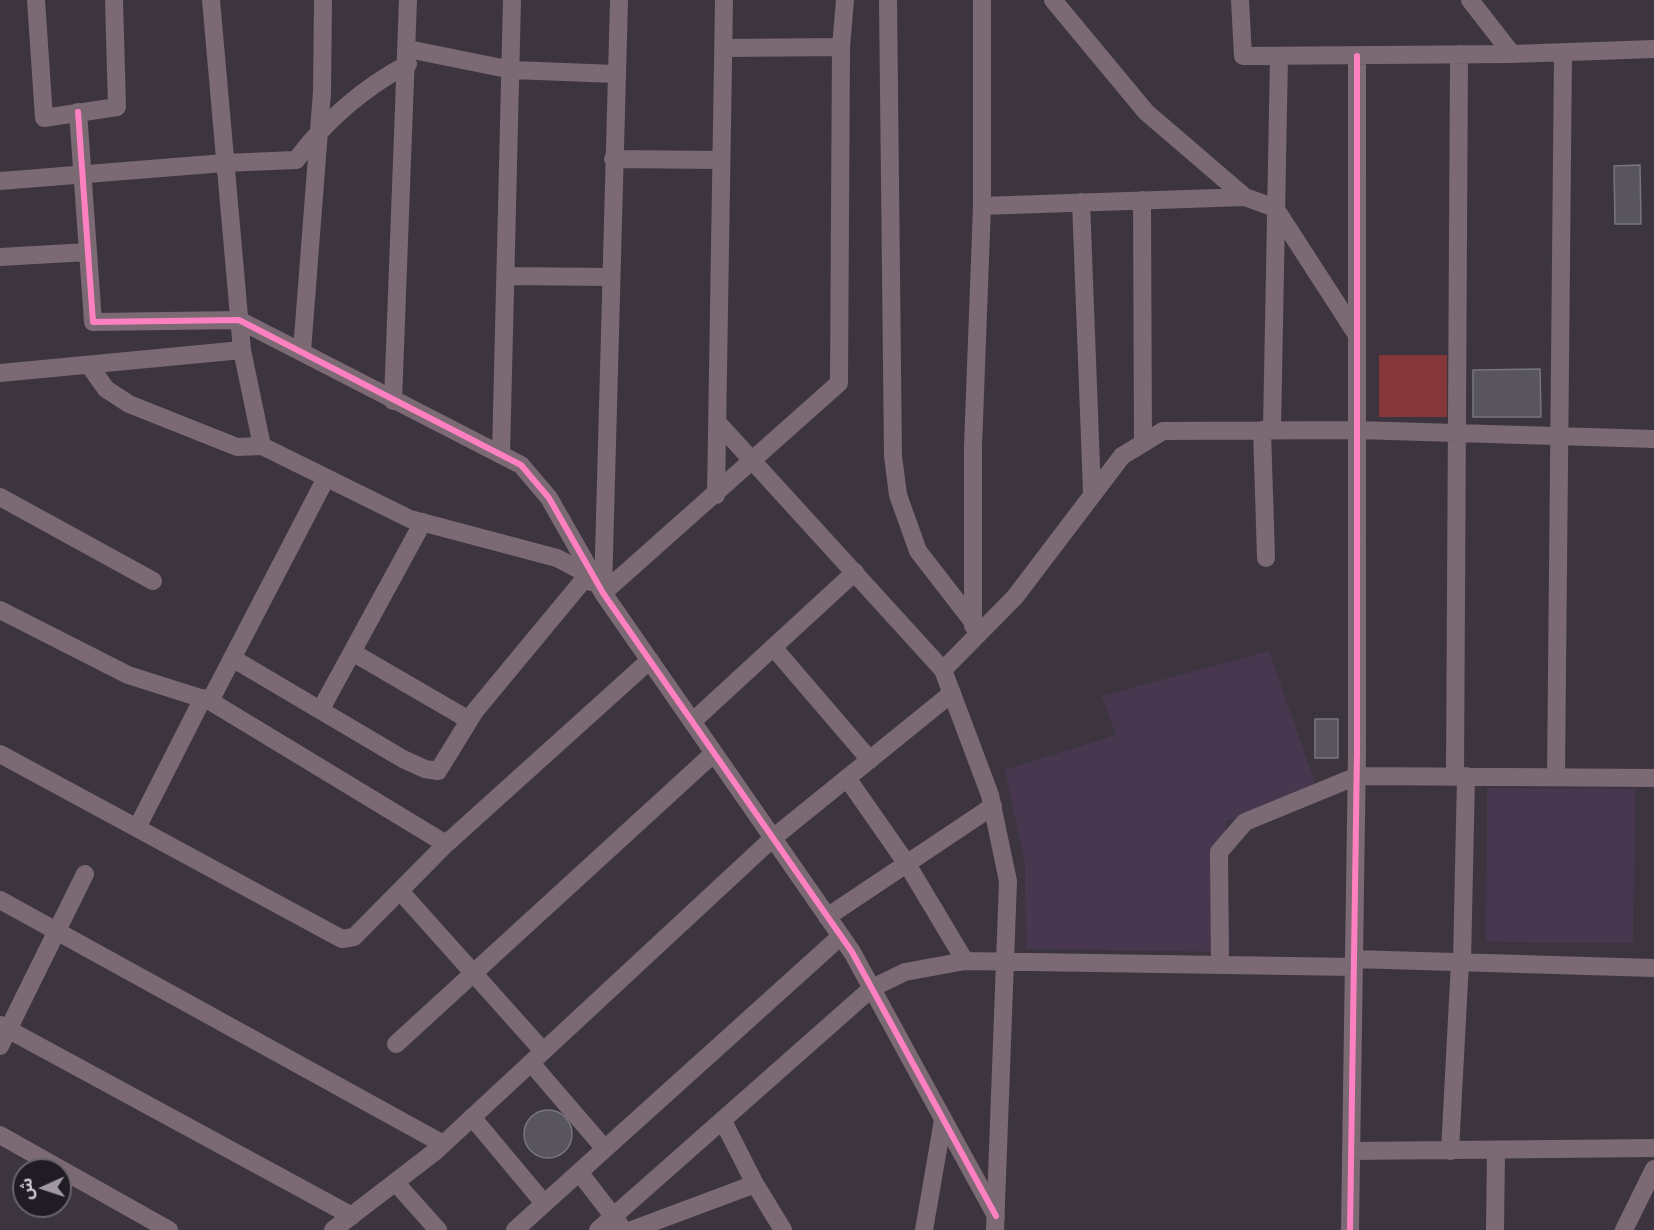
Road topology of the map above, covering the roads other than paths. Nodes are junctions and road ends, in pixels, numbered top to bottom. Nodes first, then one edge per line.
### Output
1 (36, 0) edge
2 (114, 0) edge
3 (211, 0) edge
4 (323, 0) edge
5 (408, 0) edge
6 (512, 0) edge
7 (619, 0) edge
8 (724, 0) edge
9 (844, 0) edge
10 (888, 0) edge
11 (982, 0) edge
12 (1053, 0) edge
13 (1470, 0) edge
14 (1238, 2) edge
15 (841, 47) junction
16 (723, 48) junction
17 (1654, 49) edge
18 (1563, 52) junction
19 (1459, 54) junction
20 (1512, 54) junction
21 (408, 56) junction
22 (1357, 56) junction
23 (1279, 57) junction
24 (512, 70) junction
25 (616, 75) junction
26 (78, 112) junction
27 (320, 128) junction
28 (613, 159) junction
29 (721, 160) junction
30 (224, 163) junction
31 (82, 175) junction
32 (0, 181) edge
33 (1245, 197) junction
34 (1142, 200) junction
35 (1081, 202) junction
36 (982, 206) junction
37 (1275, 208) junction
38 (88, 252) junction
39 (0, 257) edge
40 (506, 276) junction
41 (610, 277) junction
42 (239, 320) junction
43 (1357, 335) junction
44 (242, 350) junction
45 (302, 351) junction
46 (89, 365) junction
47 (0, 373) edge
48 (393, 400) junction
49 (718, 423) junction
50 (1267, 430) junction
51 (1357, 430) junction
52 (1457, 433) junction
53 (1559, 436) junction
54 (1654, 439) edge
55 (1143, 443) junction
56 (262, 447) junction
57 (501, 455) junction
58 (755, 461) junction
59 (326, 478) junction
60 (1092, 492) junction
61 (716, 495) junction
62 (0, 497) edge
63 (423, 522) junction
64 (1266, 558) dead end
65 (855, 572) junction
66 (586, 577) junction
67 (153, 581) dead end
68 (603, 593) junction
69 (0, 610) edge
70 (973, 629) junction
71 (773, 648) junction
72 (352, 652) junction
73 (232, 658) junction
74 (650, 660) junction
75 (943, 670) junction
76 (952, 693) junction
77 (207, 699) junction
78 (321, 709) junction
79 (469, 720) junction
80 (692, 722) junction
81 (714, 753) junction
82 (0, 754) edge
83 (870, 760) junction
84 (1357, 776) junction
85 (1461, 776) junction
86 (1556, 777) junction
87 (847, 778) junction
88 (1654, 778) edge
89 (993, 806) junction
90 (137, 828) junction
91 (773, 838) junction
92 (446, 844) junction
93 (907, 864) junction
94 (85, 874) dead end
95 (400, 891) junction
96 (0, 900) edge
97 (827, 917) junction
98 (57, 930) junction
99 (841, 936) junction
100 (965, 961) junction
101 (1005, 961) junction
102 (1461, 962) junction
103 (1354, 963) junction
104 (1220, 965) junction
105 (1654, 968) edge
106 (474, 972) junction
107 (872, 988) junction
108 (3, 1033) edge
109 (396, 1044) dead end
110 (537, 1057) junction
111 (472, 1117) junction
112 (944, 1120) junction
113 (723, 1121) junction
114 (0, 1135) edge
115 (443, 1144) junction
116 (1654, 1148) edge
117 (605, 1149) junction
118 (1450, 1150) junction
119 (1496, 1150) junction
120 (1351, 1151) junction
121 (1654, 1168) edge
122 (579, 1172) junction
123 (395, 1182) junction
124 (755, 1184) junction
125 (543, 1202) junction
126 (352, 1216) junction
127 (618, 1223) edge
128 (996, 1225) edge
129 (779, 1229) edge
130 (169, 1230) edge
131 (333, 1230) edge
132 (438, 1230) edge
133 (515, 1230) edge
134 (598, 1230) edge
135 (632, 1230) edge
136 (924, 1230) edge
137 (1350, 1230) edge
138 (1495, 1230) edge
139 (1624, 1230) edge

1 - 26 street
2 - 26 street
3 - 30 street
4 - 27 street
5 - 21 street
6 - 24 street
7 - 25 street
8 - 16 street
9 - 15 street
10 - 70 street
11 - 36 street
12 - 33 street
13 - 20 street
14 - 23 street
15 - 16 street
15 - 58 street
16 - 29 street
17 - 18 street
18 - 20 street
18 - 53 street
19 - 20 street
19 - 22 street
19 - 52 street
21 - 24 street
21 - 27 street
21 - 48 street
22 - 23 street
22 - 43 street
23 - 37 street
24 - 25 street
24 - 40 street
25 - 28 street
26 - 31 street
27 - 30 street
27 - 45 street
28 - 29 street
28 - 41 street
29 - 49 street
30 - 31 street
30 - 42 street
31 - 32 street
31 - 38 street
33 - 34 street
33 - 37 street
34 - 35 street
34 - 55 street
35 - 36 street
35 - 60 street
36 - 70 street
37 - 43 street
37 - 50 street
38 - 39 street
38 - 42 street
40 - 41 street
40 - 57 street
41 - 68 street
42 - 44 street
42 - 45 street
43 - 51 street
44 - 46 street
44 - 56 street
45 - 48 street
46 - 47 street
46 - 56 street
48 - 57 street
49 - 58 street
49 - 61 street
50 - 51 street
50 - 55 street
50 - 64 street
51 - 52 street
51 - 84 street
52 - 53 street
52 - 85 street
53 - 54 street
53 - 86 street
55 - 60 street
56 - 59 street
57 - 68 street
58 - 61 street
58 - 65 street
59 - 63 street
59 - 73 street
60 - 70 street
61 - 68 street
62 - 67 street
63 - 66 street
63 - 72 street
65 - 71 street
65 - 75 street
66 - 68 street
66 - 79 street
68 - 74 street
69 - 77 street
70 - 75 street
71 - 80 street
71 - 83 street
72 - 78 street
72 - 79 street
73 - 77 street
73 - 78 street
74 - 80 street
74 - 92 street
75 - 76 street
76 - 83 street
76 - 89 street
77 - 90 street
77 - 92 street
78 - 79 street
80 - 81 street
81 - 91 street
81 - 106 street
82 - 90 street
83 - 87 street
84 - 85 street
84 - 103 street
84 - 104 street
85 - 86 street
85 - 102 street
86 - 88 street
87 - 91 street
87 - 93 street
89 - 93 street
89 - 101 street
90 - 95 street
91 - 97 street
91 - 110 street
92 - 95 street
93 - 97 street
93 - 100 street
94 - 98 street
95 - 106 street
96 - 98 street
97 - 99 street
98 - 108 street
98 - 115 street
99 - 107 street
99 - 117 street
100 - 101 street
100 - 107 street
101 - 104 street
101 - 128 street
102 - 103 street
102 - 105 street
102 - 118 street
103 - 104 street
103 - 120 street
106 - 109 street
106 - 110 street
107 - 112 street
107 - 113 street
108 - 126 street
110 - 111 street
110 - 117 street
111 - 115 street
111 - 125 street
112 - 128 street
112 - 136 street
113 - 124 street
113 - 127 street
114 - 130 street
115 - 123 street
116 - 119 street
117 - 122 street
118 - 119 street
118 - 120 street
119 - 138 street
120 - 137 street
121 - 139 street
122 - 125 street
122 - 127 street
123 - 126 street
123 - 132 street
124 - 129 street
124 - 135 street
125 - 133 street
126 - 131 street
127 - 134 street

